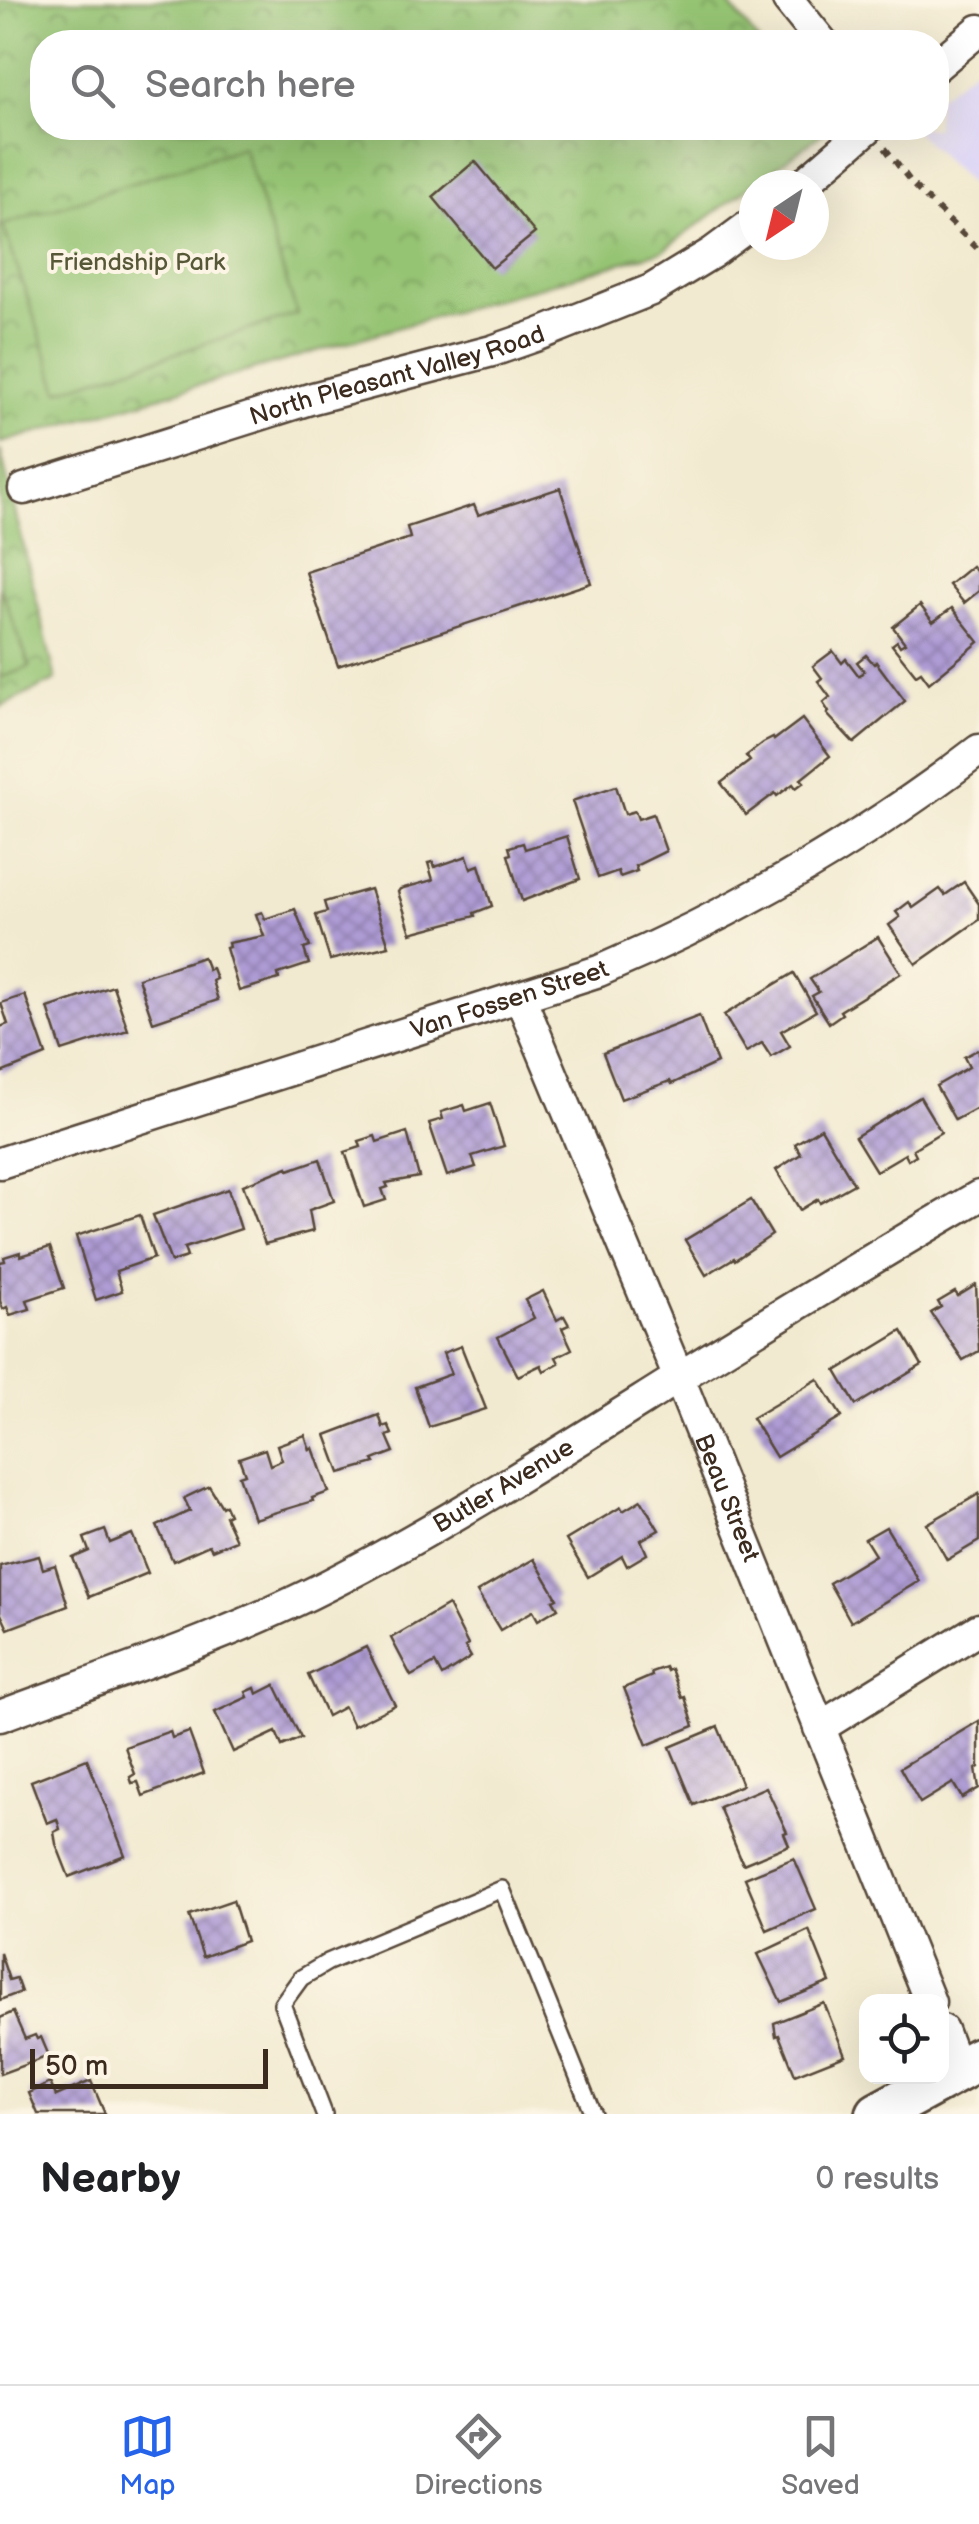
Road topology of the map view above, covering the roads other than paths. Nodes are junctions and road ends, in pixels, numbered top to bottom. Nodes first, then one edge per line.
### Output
1 (788, 0) edge
2 (812, 30) edge
3 (979, 30) edge
4 (949, 55) edge
5 (869, 140) edge
6 (824, 170) edge
7 (739, 232) edge
8 (24, 489) dead end
9 (979, 750) edge
10 (520, 997) junction
11 (0, 1162) edge
12 (979, 1196) edge
13 (679, 1378) junction
14 (979, 1629) edge
15 (0, 1716) edge
16 (819, 1728) junction
17 (927, 1994) edge
18 (949, 2039) edge
19 (969, 2066) edge
20 (324, 2114) edge
21 (593, 2114) edge
22 (878, 2114) edge

1 - 2 street
3 - 4 street
5 - 6 street
7 - 8 street, North Pleasant Valley Road
9 - 10 street, Van Fossen Street
10 - 11 street, Van Fossen Street
10 - 13 street, Beau Street
12 - 13 street, Butler Avenue
13 - 15 street, Butler Avenue
13 - 16 street, Beau Street
14 - 16 street
16 - 17 street, Beau Street
18 - 19 street
19 - 22 street
20 - 21 lane

